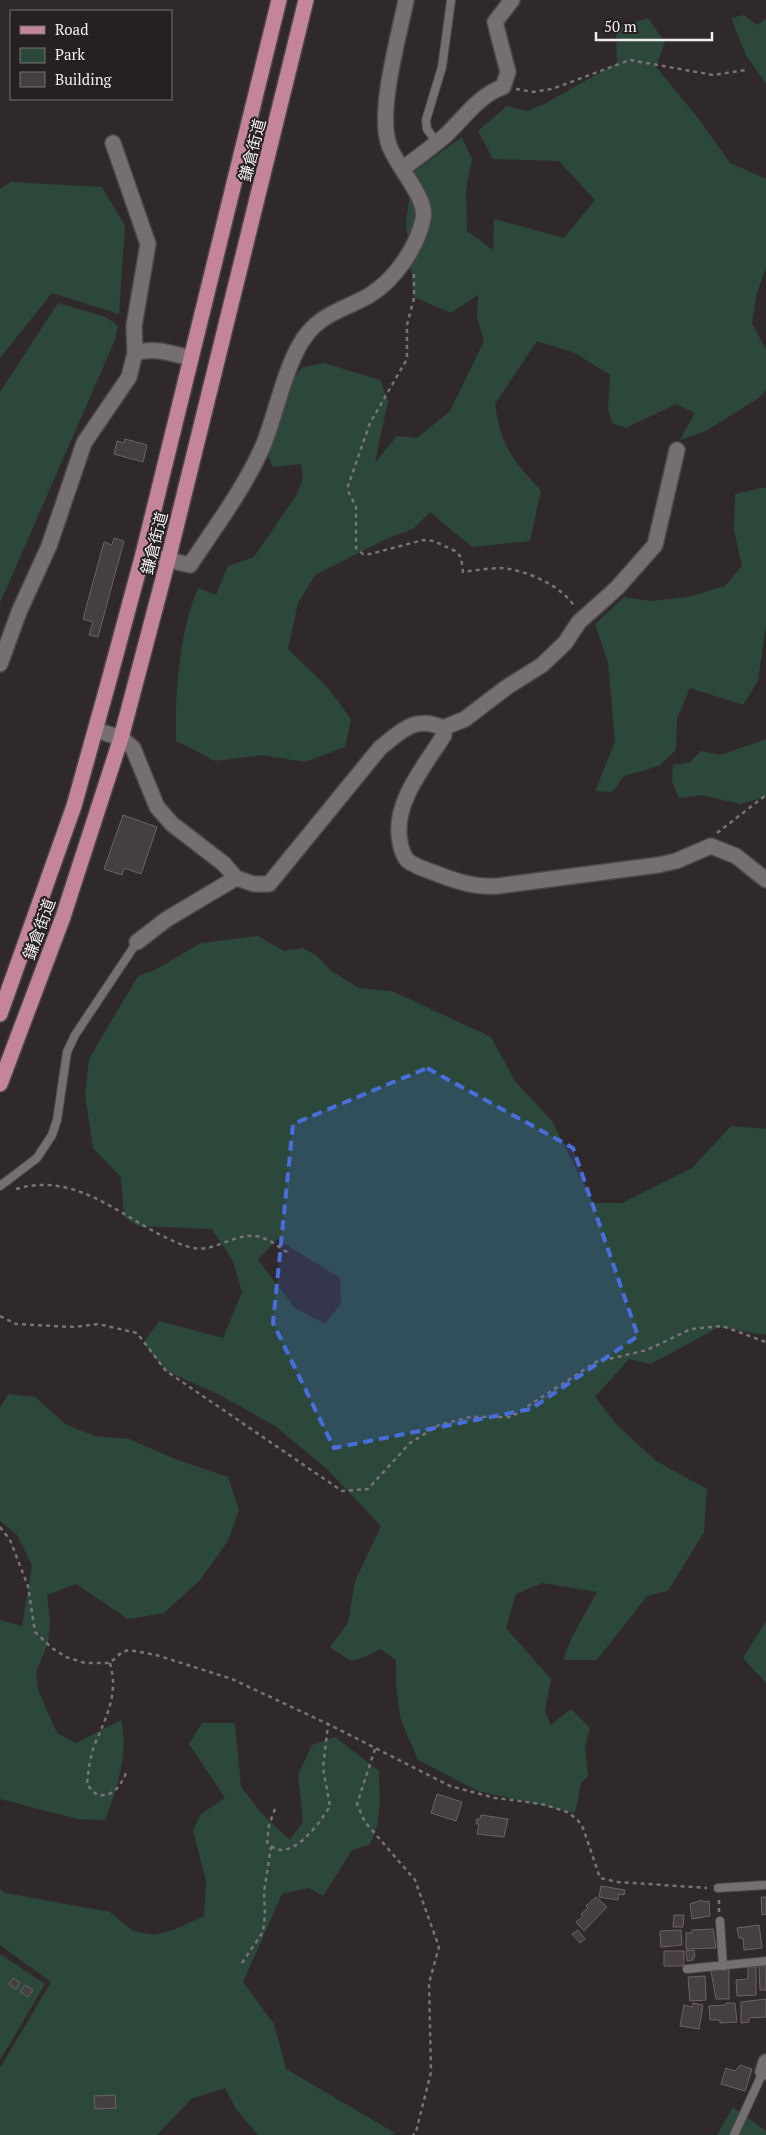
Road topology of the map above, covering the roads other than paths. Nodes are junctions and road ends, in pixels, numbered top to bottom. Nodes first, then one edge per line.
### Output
1 (279, 0) edge
2 (306, 0) edge
3 (406, 0) edge
4 (512, 0) edge
5 (451, 1) edge
6 (437, 142) junction
7 (113, 143) dead end
8 (402, 169) junction
9 (135, 353) junction
10 (190, 358) junction
11 (677, 450) dead end
12 (143, 554) junction
13 (168, 560) junction
14 (0, 664) edge
15 (443, 728) junction
16 (96, 730) junction
17 (122, 738) junction
18 (236, 878) junction
19 (766, 880) edge
20 (137, 942) joint
21 (0, 1014) edge
22 (0, 1084) edge
23 (0, 1186) edge
24 (766, 1885) edge
25 (718, 1888) road end
26 (720, 1921) road end
27 (766, 1961) edge
28 (723, 1966) junction
29 (687, 1969) dead end
30 (764, 2067) edge
31 (734, 2135) edge

1 - 10 main road, 鎌倉街道
2 - 13 main road, 鎌倉街道
3 - 8 street
4 - 6 street
5 - 6 lane
6 - 8 street
7 - 9 street
8 - 13 street
9 - 10 street
9 - 14 street
10 - 12 main road, 鎌倉街道
11 - 15 street
12 - 13 street
12 - 16 main road, 鎌倉街道
13 - 17 main road, 鎌倉街道
15 - 18 street
15 - 19 street
16 - 17 street
16 - 21 main road, 鎌倉街道
17 - 18 street
17 - 22 main road, 鎌倉街道
18 - 20 street
20 - 23 lane
24 - 25 lane
26 - 28 lane
27 - 28 lane
28 - 29 lane
30 - 31 lane

